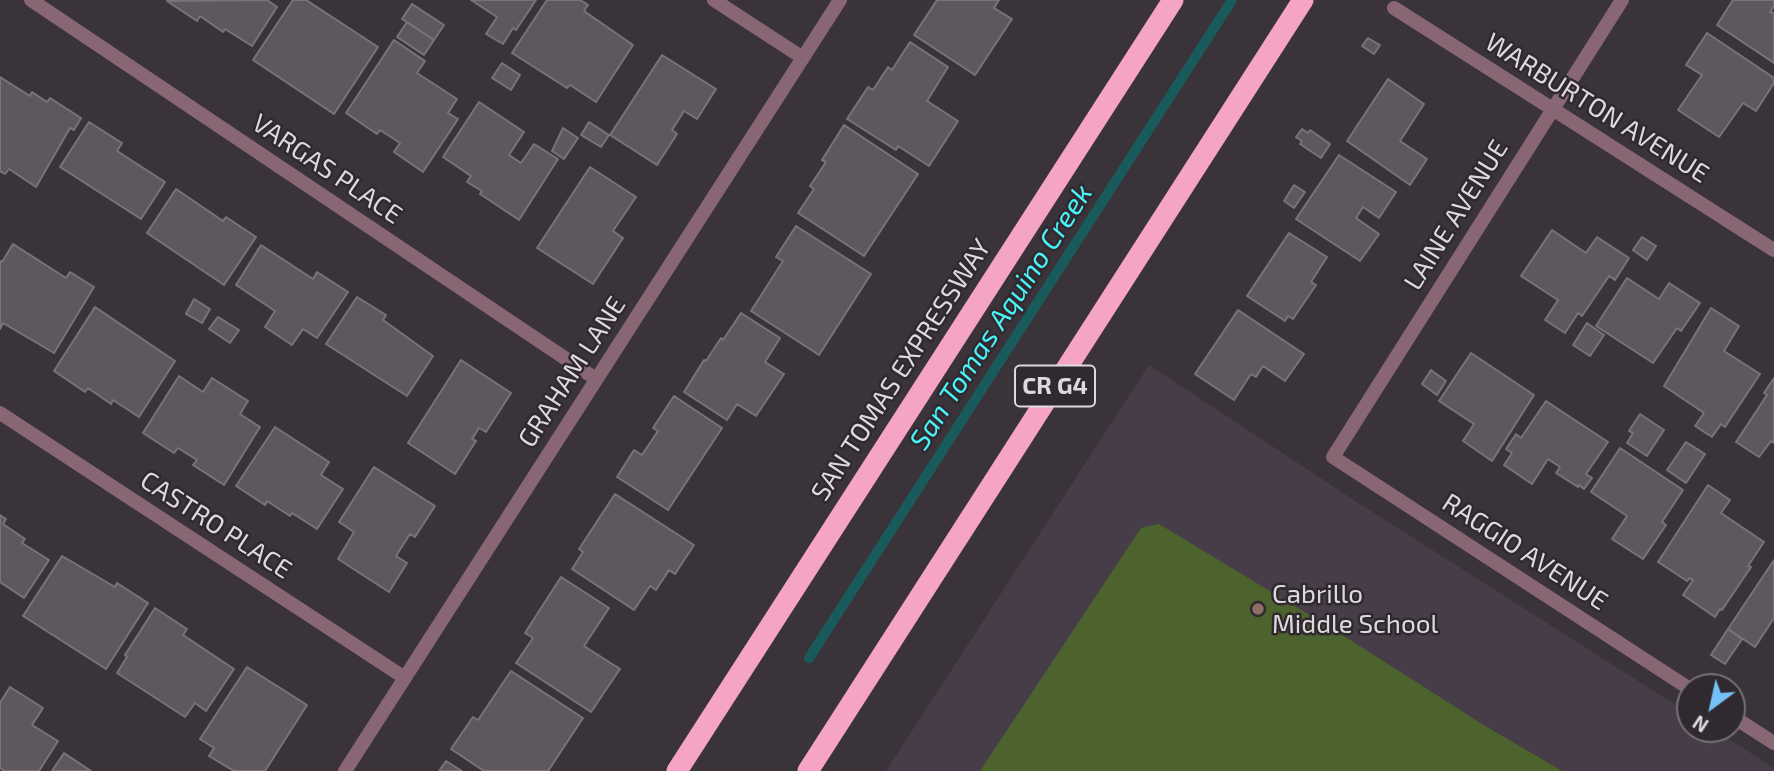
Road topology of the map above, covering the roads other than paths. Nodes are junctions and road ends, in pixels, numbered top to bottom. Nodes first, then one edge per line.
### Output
1 (30, 0) edge
2 (714, 0) edge
3 (840, 0) edge
4 (1173, 0) edge
5 (1303, 0) edge
6 (1622, 0) edge
7 (1394, 8) dead end
8 (803, 58) junction
9 (1552, 109) junction
10 (1774, 250) edge
11 (596, 379) junction
12 (0, 413) edge
13 (1333, 457) joint
14 (405, 678) junction
15 (1676, 680) edge
16 (1746, 725) edge
17 (1774, 743) edge
18 (345, 771) edge
19 (677, 771) edge
20 (808, 771) edge

1 - 11 street, VARGAS PLACE
2 - 8 street
3 - 8 street, GRAHAM LANE
4 - 19 highway, SAN TOMAS EXPRESSWAY
5 - 20 highway, CR G4
6 - 9 street, LAINE AVENUE
7 - 9 street, WARBURTON AVENUE
8 - 11 street, GRAHAM LANE
9 - 10 street, WARBURTON AVENUE
9 - 13 street, LAINE AVENUE
11 - 14 street, GRAHAM LANE
12 - 14 street, CASTRO PLACE
13 - 15 street, RAGGIO AVENUE
14 - 18 street, GRAHAM LANE
16 - 17 street

